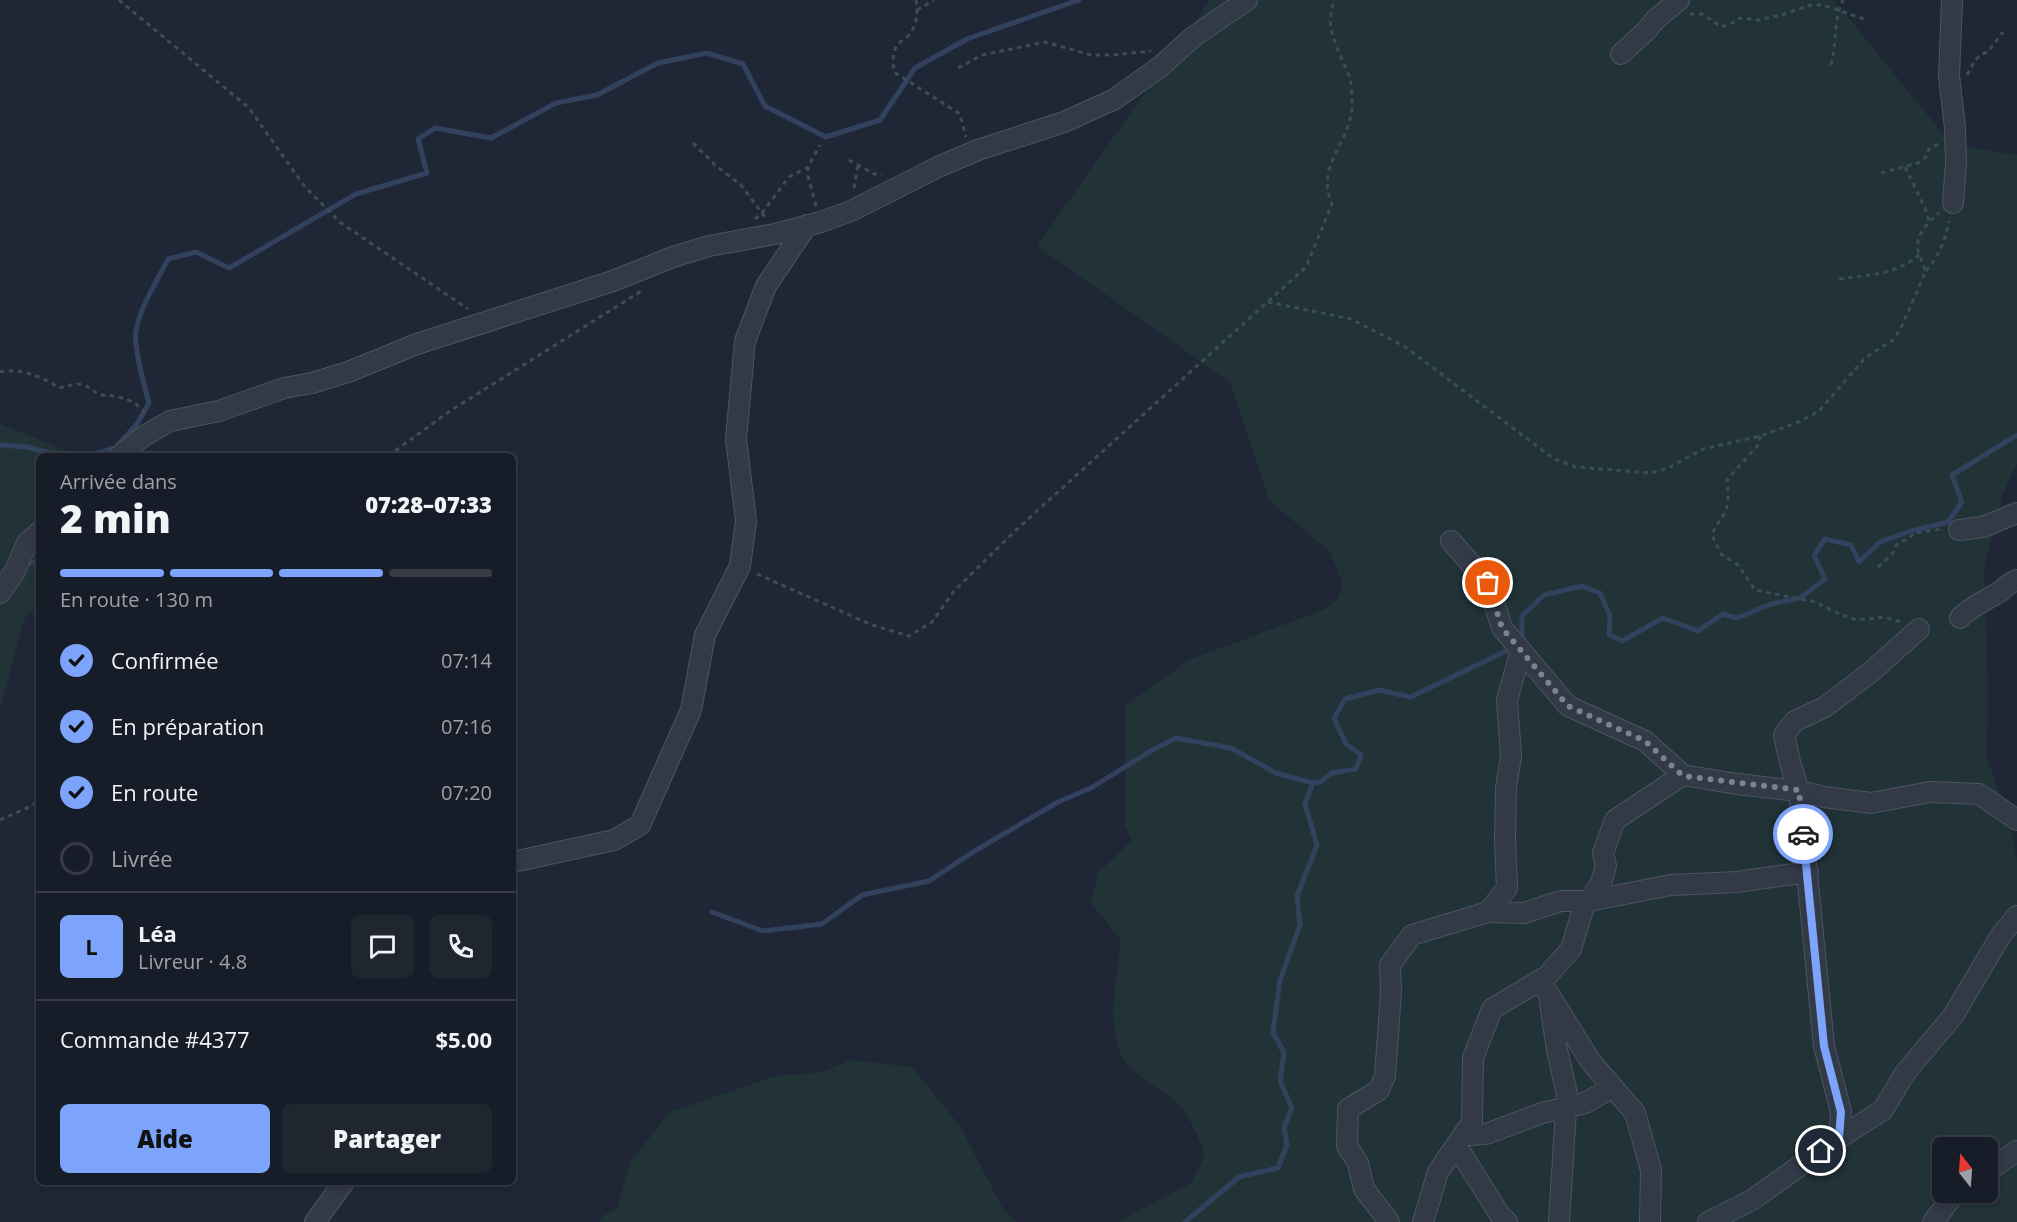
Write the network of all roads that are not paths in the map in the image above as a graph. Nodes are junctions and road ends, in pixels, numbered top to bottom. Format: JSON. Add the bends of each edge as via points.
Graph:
{"nodes":[{"id":1,"x":1247,"y":0,"type":"edge"},
{"id":2,"x":1952,"y":0,"type":"edge"},
{"id":3,"x":1677,"y":2,"type":"edge"},
{"id":4,"x":1621,"y":54,"type":"dead end"},
{"id":5,"x":1953,"y":203,"type":"road end"},
{"id":6,"x":814,"y":223,"type":"junction"},
{"id":7,"x":123,"y":453,"type":"edge"},
{"id":8,"x":2017,"y":513,"type":"edge"},
{"id":9,"x":1959,"y":530,"type":"road end"},
{"id":10,"x":36,"y":535,"type":"edge"},
{"id":11,"x":1450,"y":541,"type":"dead end"},
{"id":12,"x":2017,"y":580,"type":"edge"},
{"id":13,"x":0,"y":593,"type":"edge"},
{"id":14,"x":1960,"y":618,"type":"dead end"},
{"id":15,"x":1919,"y":629,"type":"road end"},
{"id":16,"x":1521,"y":650,"type":"junction"},
{"id":17,"x":1683,"y":776,"type":"junction"},
{"id":18,"x":1799,"y":790,"type":"junction"},
{"id":19,"x":2017,"y":820,"type":"edge"},
{"id":20,"x":516,"y":861,"type":"edge"},
{"id":21,"x":1808,"y":872,"type":"junction"},
{"id":22,"x":1589,"y":901,"type":"junction"},
{"id":23,"x":1488,"y":912,"type":"junction"},
{"id":24,"x":2017,"y":916,"type":"edge"},
{"id":25,"x":1544,"y":988,"type":"junction"},
{"id":26,"x":1613,"y":1088,"type":"junction"},
{"id":27,"x":1567,"y":1106,"type":"junction"},
{"id":28,"x":1839,"y":1138,"type":"junction"},
{"id":29,"x":1461,"y":1139,"type":"junction"},
{"id":30,"x":2017,"y":1151,"type":"edge"},
{"id":31,"x":1998,"y":1164,"type":"edge"},
{"id":32,"x":342,"y":1185,"type":"edge"},
{"id":33,"x":1948,"y":1203,"type":"edge"},
{"id":34,"x":315,"y":1222,"type":"edge"},
{"id":35,"x":1389,"y":1222,"type":"edge"},
{"id":36,"x":1423,"y":1222,"type":"edge"},
{"id":37,"x":1507,"y":1222,"type":"edge"},
{"id":38,"x":1559,"y":1222,"type":"edge"},
{"id":39,"x":1650,"y":1222,"type":"edge"},
{"id":40,"x":1708,"y":1222,"type":"edge"},
{"id":41,"x":1933,"y":1222,"type":"edge"}],
"edges":[{"from":1,"to":6,"type":"street","via":[[1115,99],[1064,122],[978,150],[858,207]]},
{"from":2,"to":5,"type":"street","via":[[1949,76],[1955,128]]},
{"from":3,"to":4,"type":"street"},
{"from":6,"to":7,"type":"street","via":[[673,257],[613,281],[417,344],[348,372],[176,420],[144,436]]},
{"from":6,"to":20,"type":"street","via":[[766,286],[745,341],[736,439],[747,521],[740,566],[705,635],[691,710],[640,825],[614,840]]},
{"from":8,"to":9,"type":"street","via":[[1983,527]]},
{"from":10,"to":13,"type":"street","via":[[27,543]]},
{"from":11,"to":16,"type":"street","via":[[1488,583],[1502,628]]},
{"from":12,"to":14,"type":"street"},
{"from":15,"to":18,"type":"street","via":[[1825,707],[1795,721],[1784,735]]},
{"from":16,"to":17,"type":"street","via":[[1568,706],[1645,741]]},
{"from":16,"to":23,"type":"street","via":[[1507,700],[1512,756],[1506,788],[1507,888]]},
{"from":17,"to":18,"type":"street"},
{"from":17,"to":22,"type":"street","via":[[1615,820],[1604,853],[1606,866],[1601,883]]},
{"from":18,"to":19,"type":"street","via":[[1872,803],[1930,792],[1979,794]]},
{"from":18,"to":21,"type":"street"},
{"from":21,"to":22,"type":"street","via":[[1737,882],[1671,885]]},
{"from":21,"to":28,"type":"street","via":[[1824,1046],[1841,1112]]},
{"from":22,"to":23,"type":"street","via":[[1561,901],[1524,913]]},
{"from":22,"to":25,"type":"street","via":[[1571,949],[1547,976]]},
{"from":23,"to":35,"type":"street","via":[[1412,935],[1390,965],[1385,1076],[1379,1090],[1347,1109],[1347,1146],[1358,1163],[1364,1189]]},
{"from":24,"to":28,"type":"street","via":[[1953,1016],[1905,1073],[1883,1110]]},
{"from":25,"to":26,"type":"street","via":[[1591,1062]]},
{"from":25,"to":27,"type":"street","via":[[1568,1094]]},
{"from":25,"to":29,"type":"street","via":[[1492,1009],[1473,1058],[1472,1122]]},
{"from":26,"to":27,"type":"street","via":[[1585,1103]]},
{"from":26,"to":39,"type":"street","via":[[1635,1113],[1651,1170]]},
{"from":27,"to":29,"type":"street"},
{"from":27,"to":38,"type":"street"},
{"from":28,"to":40,"type":"street","via":[[1752,1200]]},
{"from":29,"to":36,"type":"street","via":[[1438,1172]]},
{"from":29,"to":37,"type":"street","via":[[1490,1199]]},
{"from":30,"to":31,"type":"street"},
{"from":32,"to":34,"type":"street"},
{"from":33,"to":41,"type":"street"}]}
